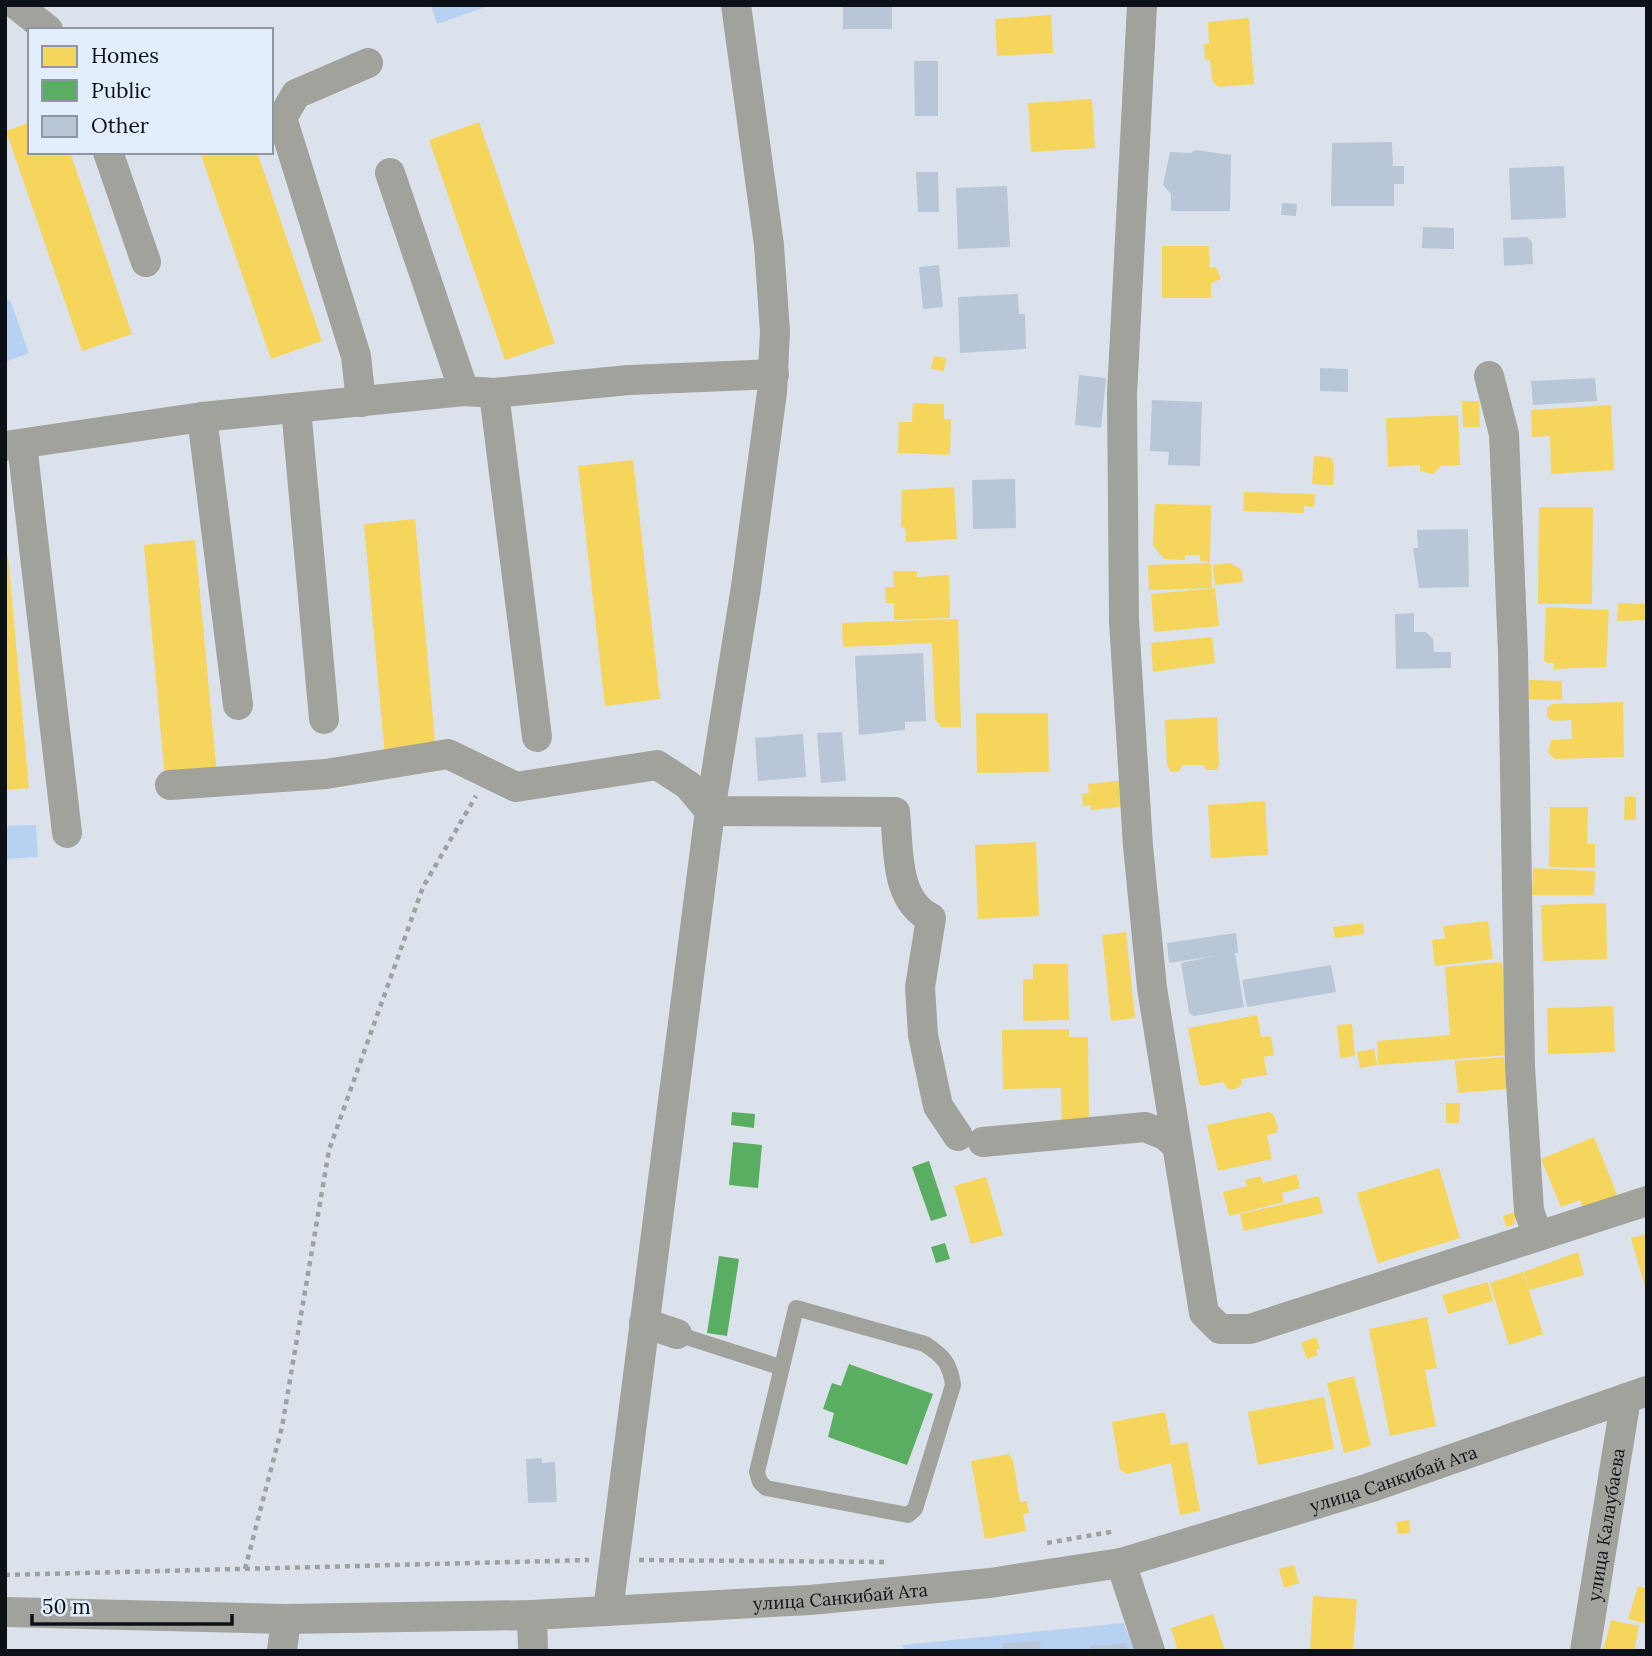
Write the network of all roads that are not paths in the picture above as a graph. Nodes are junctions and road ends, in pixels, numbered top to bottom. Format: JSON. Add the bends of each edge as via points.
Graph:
{"nodes":[{"id":1,"x":17,"y":5,"type":"edge"},
{"id":2,"x":736,"y":5,"type":"edge"},
{"id":3,"x":1142,"y":5,"type":"edge"},
{"id":4,"x":46,"y":28,"type":"edge"},
{"id":5,"x":368,"y":63,"type":"dead end"},
{"id":6,"x":109,"y":154,"type":"edge"},
{"id":7,"x":390,"y":173,"type":"dead end"},
{"id":8,"x":146,"y":262,"type":"dead end"},
{"id":9,"x":774,"y":374,"type":"junction"},
{"id":10,"x":1489,"y":376,"type":"dead end"},
{"id":11,"x":464,"y":391,"type":"junction"},
{"id":12,"x":494,"y":393,"type":"junction"},
{"id":13,"x":361,"y":402,"type":"junction"},
{"id":14,"x":296,"y":408,"type":"junction"},
{"id":15,"x":202,"y":417,"type":"junction"},
{"id":16,"x":14,"y":445,"type":"edge"},
{"id":17,"x":238,"y":705,"type":"dead end"},
{"id":18,"x":324,"y":719,"type":"dead end"},
{"id":19,"x":537,"y":737,"type":"dead end"},
{"id":20,"x":170,"y":785,"type":"dead end"},
{"id":21,"x":709,"y":811,"type":"junction"},
{"id":22,"x":67,"y":833,"type":"dead end"},
{"id":23,"x":1177,"y":1146,"type":"junction"},
{"id":24,"x":1647,"y":1201,"type":"edge"},
{"id":25,"x":1537,"y":1234,"type":"junction"},
{"id":26,"x":644,"y":1323,"type":"junction"},
{"id":27,"x":677,"y":1334,"type":"joint"},
{"id":28,"x":780,"y":1367,"type":"junction"},
{"id":29,"x":1636,"y":1394,"type":"edge"},
{"id":30,"x":1121,"y":1563,"type":"junction"},
{"id":31,"x":608,"y":1611,"type":"junction"},
{"id":32,"x":5,"y":1612,"type":"edge"},
{"id":33,"x":533,"y":1615,"type":"junction"},
{"id":34,"x":286,"y":1619,"type":"junction"},
{"id":35,"x":282,"y":1651,"type":"edge"},
{"id":36,"x":533,"y":1651,"type":"edge"},
{"id":37,"x":1150,"y":1651,"type":"edge"},
{"id":38,"x":1585,"y":1651,"type":"edge"}],
"edges":[{"from":1,"to":4,"type":"street"},
{"from":2,"to":9,"type":"street","via":[[769,245]]},
{"from":3,"to":23,"type":"street","via":[[1122,395],[1124,621],[1143,904]]},
{"from":5,"to":13,"type":"street","via":[[296,94],[282,118],[356,356]]},
{"from":6,"to":8,"type":"street"},
{"from":7,"to":11,"type":"street"},
{"from":9,"to":12,"type":"street","via":[[629,380]]},
{"from":9,"to":21,"type":"street","via":[[746,587]]},
{"from":10,"to":25,"type":"street","via":[[1504,434],[1520,1067],[1529,1211]]},
{"from":11,"to":12,"type":"street"},
{"from":11,"to":13,"type":"street"},
{"from":12,"to":19,"type":"street"},
{"from":13,"to":14,"type":"street"},
{"from":14,"to":15,"type":"street"},
{"from":14,"to":18,"type":"street"},
{"from":15,"to":16,"type":"street"},
{"from":15,"to":17,"type":"street"},
{"from":16,"to":22,"type":"street"},
{"from":20,"to":21,"type":"street","via":[[326,774],[448,754],[516,787],[657,765],[688,785]]},
{"from":21,"to":23,"type":"street","via":[[895,812],[906,897],[916,911],[931,918],[920,987],[930,1080],[938,1107],[970,1139],[1145,1127]]},
{"from":21,"to":26,"type":"street"},
{"from":23,"to":25,"type":"street","via":[[1201,1304],[1220,1329],[1250,1329]]},
{"from":24,"to":25,"type":"street"},
{"from":26,"to":27,"type":"street"},
{"from":26,"to":31,"type":"street"},
{"from":27,"to":28,"type":"lane"},
{"from":28,"to":28,"type":"lane","via":[[757,1472],[760,1482],[766,1488],[904,1516],[915,1509],[953,1385],[951,1367],[943,1356],[925,1344],[796,1308]]},
{"from":29,"to":30,"type":"street","name":"улица Санкибай Ата","via":[[1368,1488]]},
{"from":29,"to":38,"type":"street","name":"улица Калаубаева"},
{"from":30,"to":31,"type":"street","name":"улица Санкибай Ата","via":[[989,1583],[810,1600]]},
{"from":30,"to":37,"type":"street"},
{"from":31,"to":33,"type":"street","name":"улица Санкибай Ата"},
{"from":32,"to":34,"type":"street","name":"улица Санкибай Ата"},
{"from":33,"to":34,"type":"street","name":"улица Санкибай Ата"},
{"from":33,"to":36,"type":"street"},
{"from":34,"to":35,"type":"street"}]}
